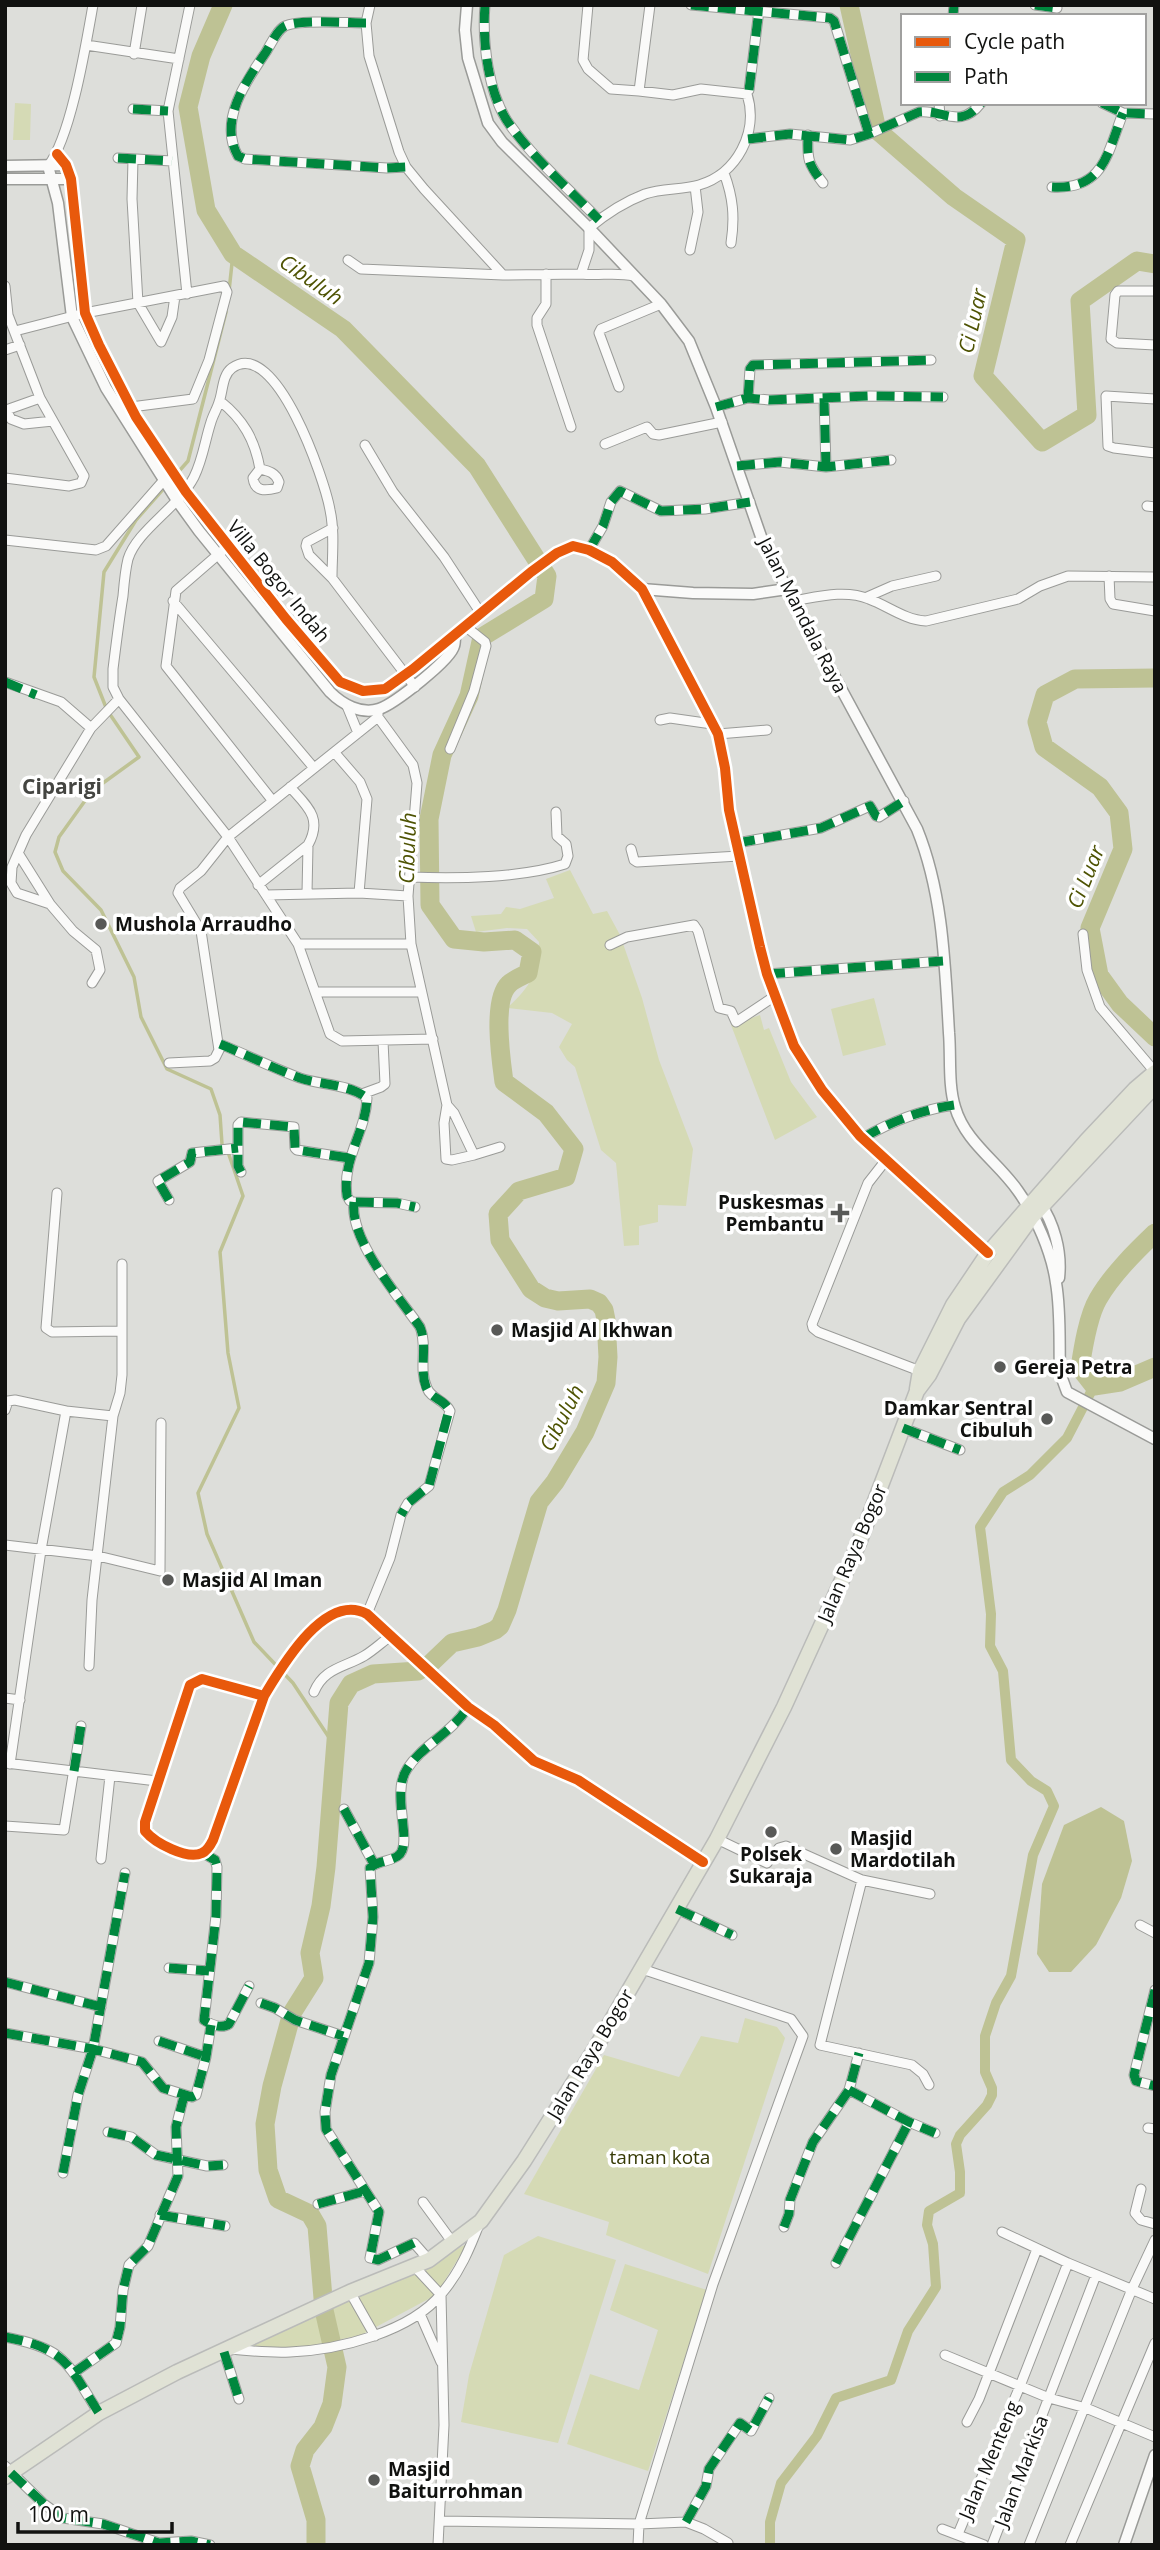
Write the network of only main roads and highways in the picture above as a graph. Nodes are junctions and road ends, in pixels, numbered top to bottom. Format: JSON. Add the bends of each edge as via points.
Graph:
{"nodes":[{"id":1,"x":1155,"y":1072,"type":"edge"},
{"id":2,"x":1155,"y":1086,"type":"edge"},
{"id":3,"x":1035,"y":1207,"type":"junction"},
{"id":4,"x":917,"y":1391,"type":"junction"},
{"id":5,"x":7,"y":2472,"type":"edge"}],
"edges":[{"from":1,"to":3,"type":"highway","name":"Jalan Raya Bogor","via":[[1103,1123]]},
{"from":2,"to":3,"type":"highway","name":"Jalan Raya Bogor"},
{"from":3,"to":4,"type":"highway","name":"Jalan Raya Bogor","via":[[958,1319]]},
{"from":3,"to":4,"type":"highway","name":"Jalan Raya Bogor","via":[[988,1253],[953,1305],[920,1371]]},
{"from":4,"to":5,"type":"highway","name":"Jalan Raya Bogor","via":[[859,1543],[717,1839],[524,2161],[481,2221],[429,2259],[177,2372],[99,2413]]}]}
